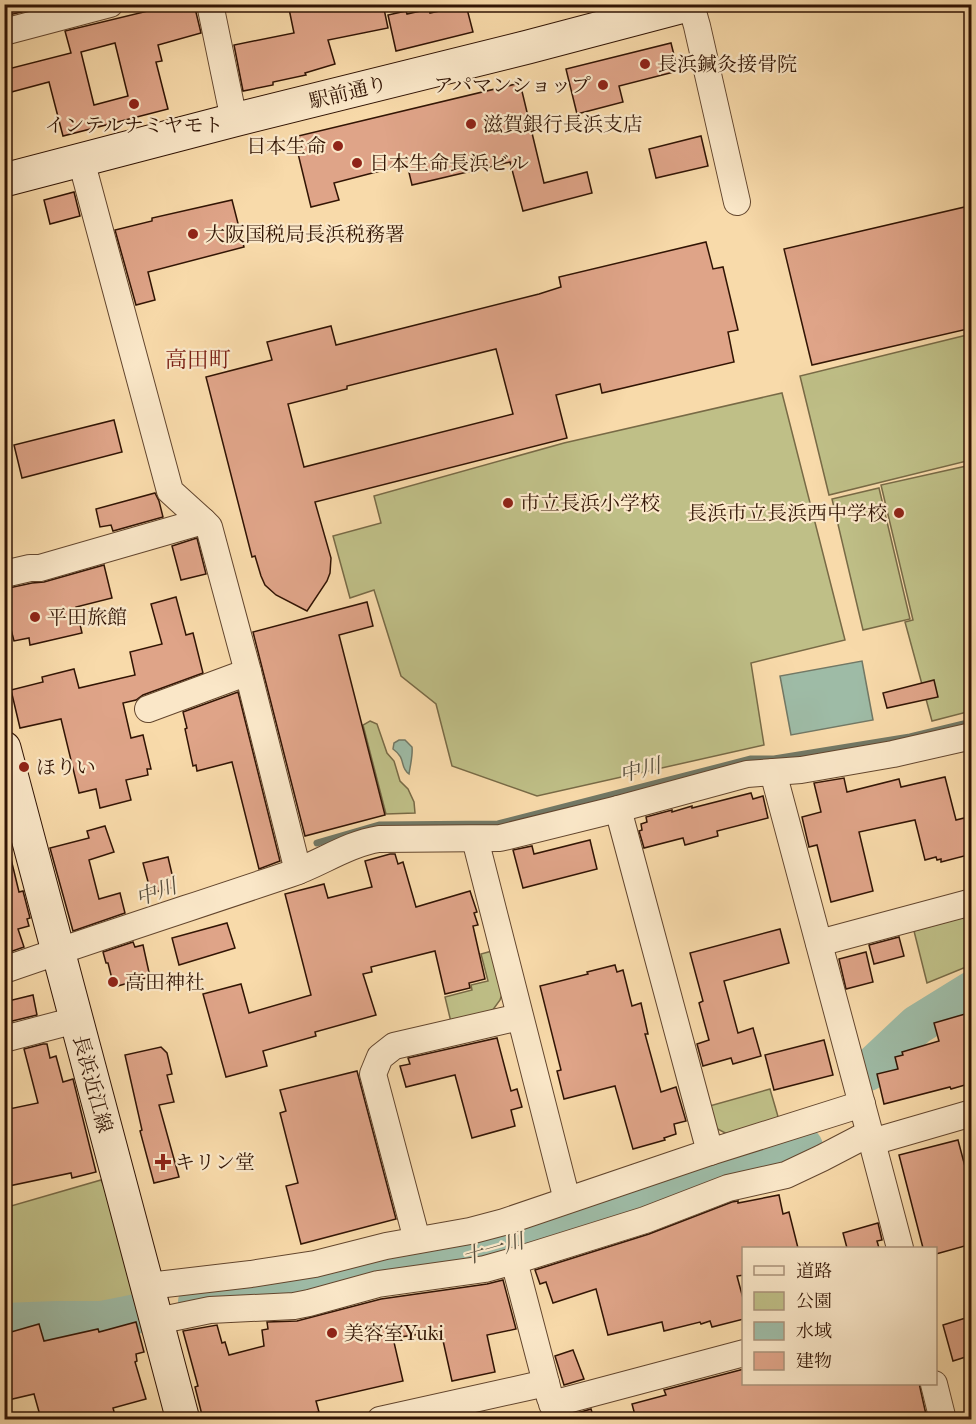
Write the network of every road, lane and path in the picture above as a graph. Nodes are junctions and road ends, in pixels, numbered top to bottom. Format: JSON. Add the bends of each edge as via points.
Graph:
{"nodes":[{"id":1,"x":110,"y":4,"type":"edge"},
{"id":2,"x":210,"y":4,"type":"edge"},
{"id":3,"x":691,"y":4,"type":"edge"},
{"id":4,"x":613,"y":14,"type":"edge"},
{"id":5,"x":4,"y":32,"type":"edge"},
{"id":6,"x":234,"y":120,"type":"junction"},
{"id":7,"x":81,"y":160,"type":"junction"},
{"id":8,"x":4,"y":180,"type":"edge"},
{"id":9,"x":737,"y":202,"type":"dead end"},
{"id":10,"x":203,"y":521,"type":"junction"},
{"id":11,"x":4,"y":574,"type":"edge"},
{"id":12,"x":248,"y":672,"type":"junction"},
{"id":13,"x":148,"y":709,"type":"dead end"},
{"id":14,"x":972,"y":736,"type":"edge"},
{"id":15,"x":4,"y":748,"type":"edge"},
{"id":16,"x":773,"y":772,"type":"junction"},
{"id":17,"x":618,"y":809,"type":"junction"},
{"id":18,"x":475,"y":838,"type":"junction"},
{"id":19,"x":298,"y":871,"type":"junction"},
{"id":20,"x":972,"y":902,"type":"edge"},
{"id":21,"x":819,"y":943,"type":"junction"},
{"id":22,"x":58,"y":951,"type":"junction"},
{"id":23,"x":4,"y":970,"type":"edge"},
{"id":24,"x":519,"y":1017,"type":"junction"},
{"id":25,"x":76,"y":1020,"type":"junction"},
{"id":26,"x":4,"y":1039,"type":"edge"},
{"id":27,"x":972,"y":1113,"type":"edge"},
{"id":28,"x":816,"y":1119,"type":"junction"},
{"id":29,"x":868,"y":1126,"type":"junction"},
{"id":30,"x":710,"y":1152,"type":"junction"},
{"id":31,"x":822,"y":1154,"type":"junction"},
{"id":32,"x":567,"y":1200,"type":"junction"},
{"id":33,"x":417,"y":1240,"type":"junction"},
{"id":34,"x":900,"y":1247,"type":"edge"},
{"id":35,"x":514,"y":1262,"type":"junction"},
{"id":36,"x":148,"y":1286,"type":"junction"},
{"id":37,"x":157,"y":1321,"type":"junction"},
{"id":38,"x":742,"y":1354,"type":"edge"},
{"id":39,"x":934,"y":1385,"type":"edge"},
{"id":40,"x":550,"y":1402,"type":"edge"},
{"id":41,"x":183,"y":1419,"type":"edge"},
{"id":42,"x":380,"y":1419,"type":"edge"},
{"id":43,"x":943,"y":1419,"type":"edge"}],
"edges":[{"from":1,"to":5,"type":"street"},
{"from":2,"to":6,"type":"street"},
{"from":3,"to":4,"type":"main road","name":"駅前通り"},
{"from":3,"to":9,"type":"street"},
{"from":4,"to":6,"type":"main road","name":"駅前通り"},
{"from":6,"to":7,"type":"main road","name":"駅前通り"},
{"from":7,"to":8,"type":"main road","name":"駅前通り"},
{"from":7,"to":10,"type":"street","via":[[170,491]]},
{"from":10,"to":11,"type":"street","via":[[40,568]]},
{"from":10,"to":12,"type":"street","via":[[209,526]]},
{"from":12,"to":13,"type":"street"},
{"from":12,"to":19,"type":"street"},
{"from":14,"to":16,"type":"street","via":[[893,754]]},
{"from":15,"to":22,"type":"main road","name":"長浜近江線"},
{"from":16,"to":17,"type":"street","via":[[747,774]]},
{"from":16,"to":21,"type":"street"},
{"from":17,"to":18,"type":"street","via":[[500,838]]},
{"from":17,"to":30,"type":"street"},
{"from":18,"to":19,"type":"street","via":[[369,840]]},
{"from":18,"to":24,"type":"street"},
{"from":19,"to":22,"type":"street"},
{"from":20,"to":21,"type":"street"},
{"from":21,"to":29,"type":"street"},
{"from":22,"to":23,"type":"street"},
{"from":22,"to":25,"type":"main road","name":"長浜近江線"},
{"from":24,"to":32,"type":"street"},
{"from":24,"to":33,"type":"street","via":[[394,1046],[380,1057],[373,1074]]},
{"from":25,"to":26,"type":"street"},
{"from":25,"to":36,"type":"main road","name":"長浜近江線"},
{"from":27,"to":29,"type":"street"},
{"from":28,"to":29,"type":"street"},
{"from":28,"to":30,"type":"street"},
{"from":28,"to":31,"type":"street"},
{"from":29,"to":31,"type":"street"},
{"from":29,"to":34,"type":"street"},
{"from":30,"to":32,"type":"street"},
{"from":31,"to":35,"type":"street","via":[[786,1175],[728,1188],[645,1220]]},
{"from":32,"to":33,"type":"street","via":[[493,1225]]},
{"from":33,"to":36,"type":"street","via":[[315,1264]]},
{"from":35,"to":37,"type":"street","via":[[378,1284],[301,1305],[210,1310]]},
{"from":35,"to":40,"type":"street"},
{"from":36,"to":37,"type":"main road","name":"長浜近江線"},
{"from":37,"to":41,"type":"main road","name":"長浜近江線"},
{"from":38,"to":40,"type":"street"},
{"from":39,"to":43,"type":"street"},
{"from":40,"to":42,"type":"street"}]}
